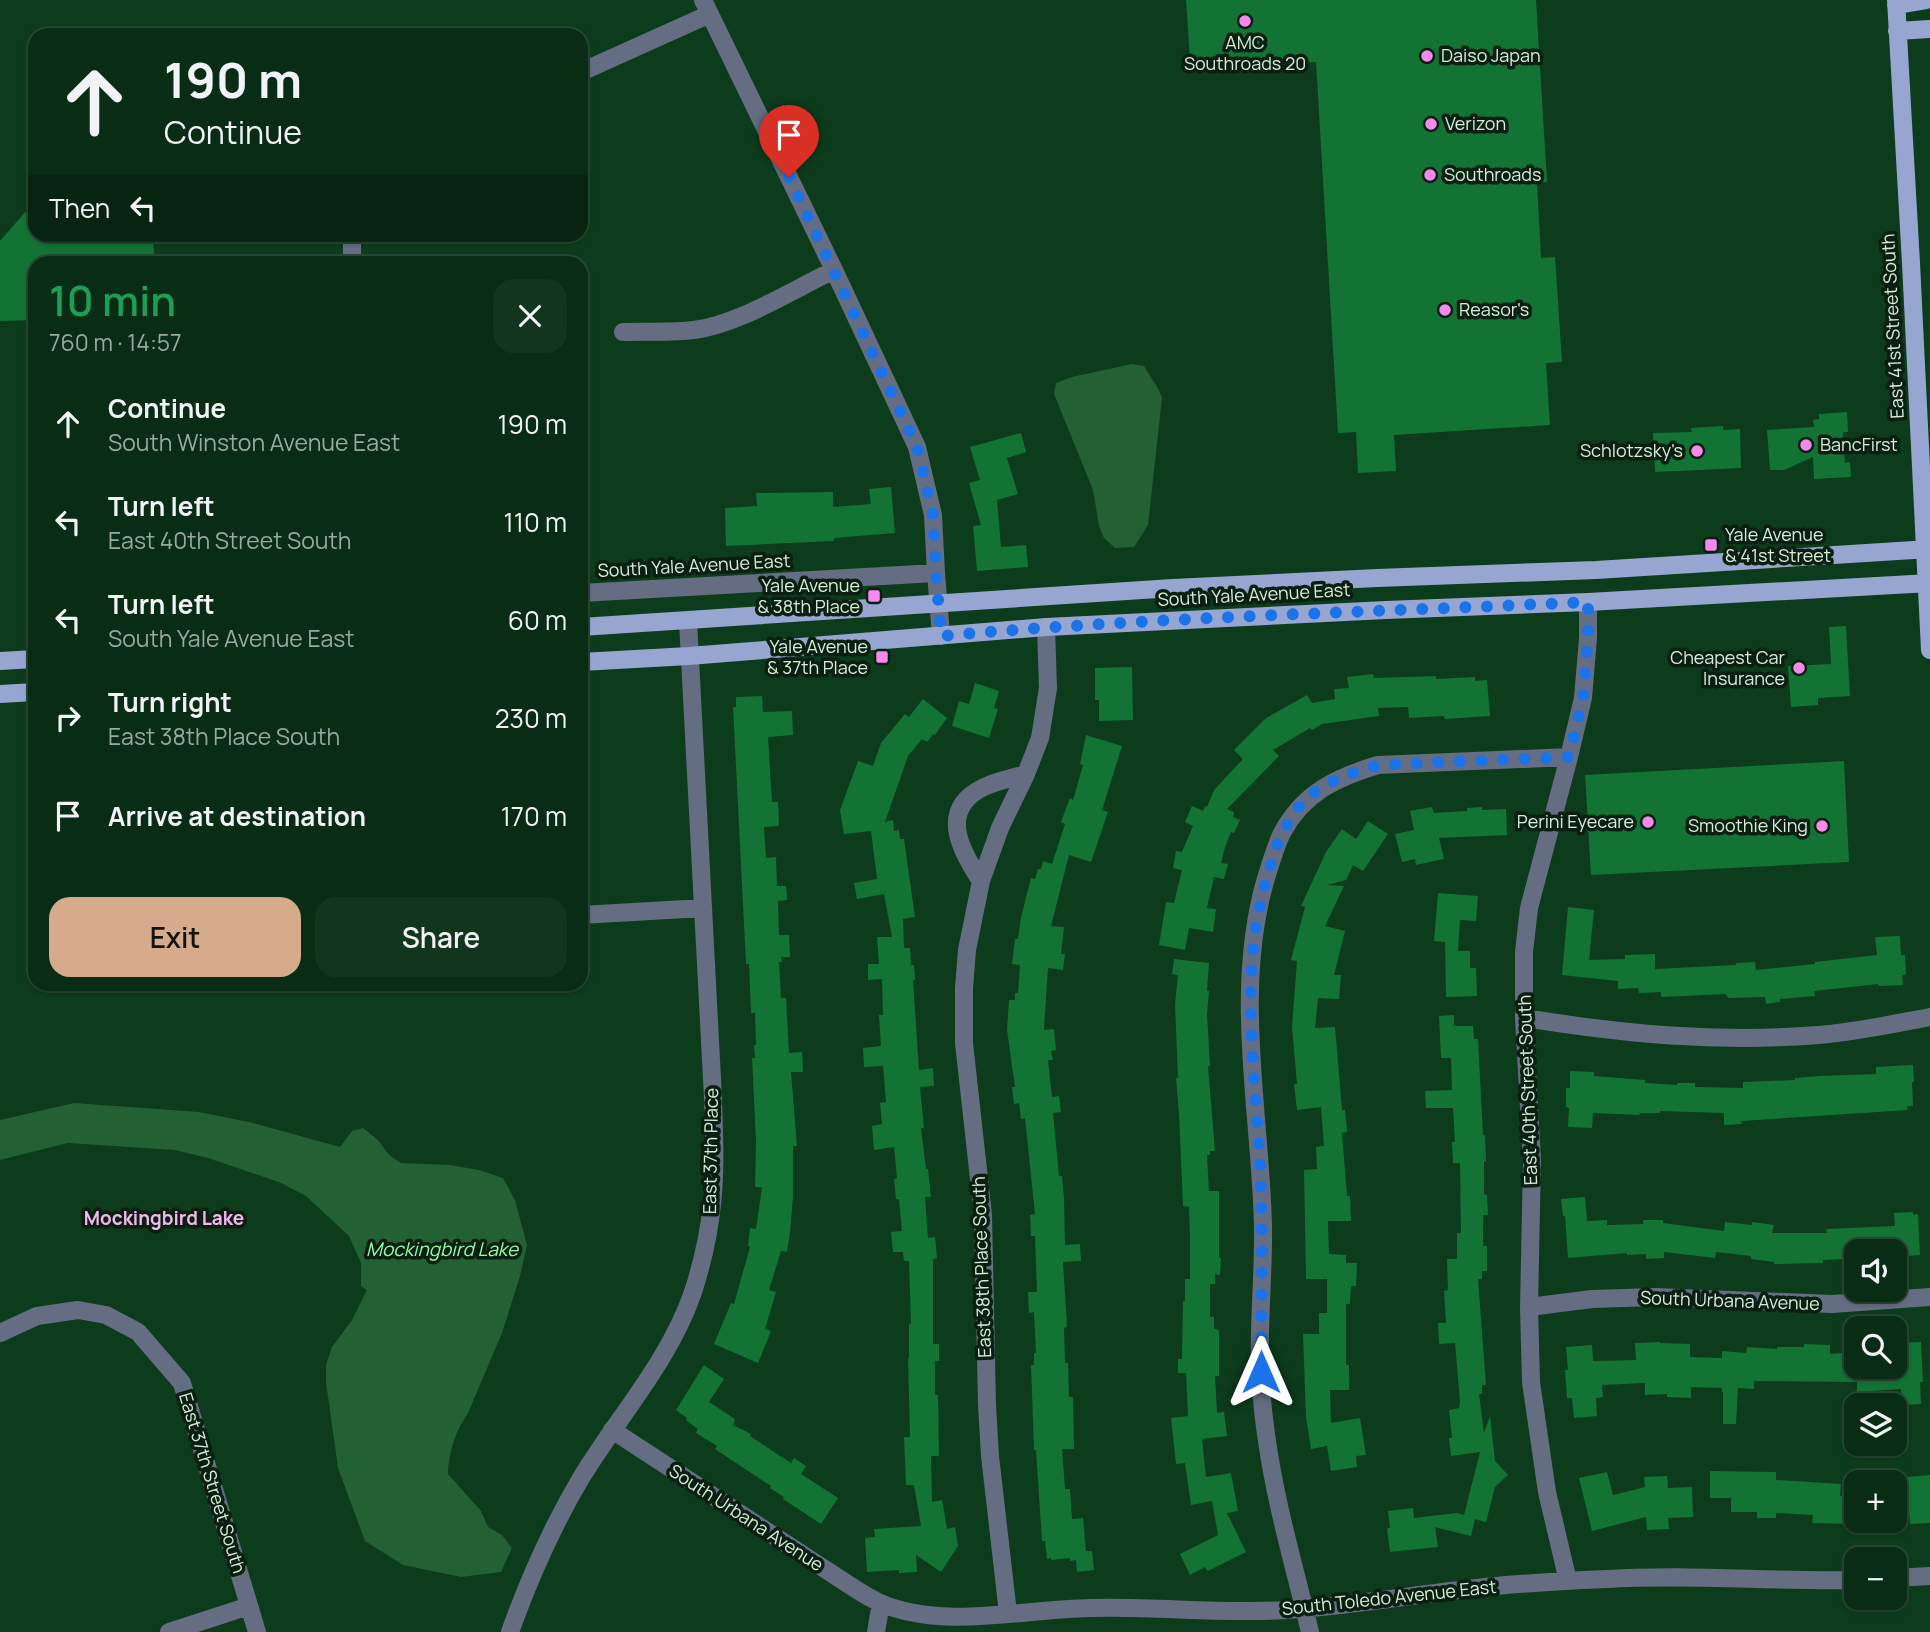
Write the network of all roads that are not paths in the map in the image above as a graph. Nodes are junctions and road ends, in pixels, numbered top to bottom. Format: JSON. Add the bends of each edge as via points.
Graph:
{"nodes":[{"id":1,"x":1927,"y":0,"type":"edge"},
{"id":2,"x":1896,"y":2,"type":"edge"},
{"id":3,"x":706,"y":7,"type":"edge"},
{"id":4,"x":1930,"y":29,"type":"edge"},
{"id":5,"x":1897,"y":31,"type":"junction"},
{"id":6,"x":588,"y":68,"type":"edge"},
{"id":7,"x":834,"y":270,"type":"junction"},
{"id":8,"x":622,"y":332,"type":"dead end"},
{"id":9,"x":1927,"y":549,"type":"edge"},
{"id":10,"x":936,"y":573,"type":"junction"},
{"id":11,"x":1928,"y":583,"type":"edge"},
{"id":12,"x":588,"y":593,"type":"edge"},
{"id":13,"x":1588,"y":602,"type":"junction"},
{"id":14,"x":938,"y":603,"type":"junction"},
{"id":15,"x":688,"y":621,"type":"junction"},
{"id":16,"x":588,"y":627,"type":"edge"},
{"id":17,"x":1046,"y":627,"type":"junction"},
{"id":18,"x":941,"y":636,"type":"junction"},
{"id":19,"x":1930,"y":650,"type":"edge"},
{"id":20,"x":689,"y":656,"type":"junction"},
{"id":21,"x":28,"y":659,"type":"edge"},
{"id":22,"x":0,"y":661,"type":"edge"},
{"id":23,"x":588,"y":662,"type":"edge"},
{"id":24,"x":28,"y":692,"type":"edge"},
{"id":25,"x":0,"y":694,"type":"edge"},
{"id":26,"x":1569,"y":757,"type":"junction"},
{"id":27,"x":1026,"y":774,"type":"junction"},
{"id":28,"x":981,"y":881,"type":"junction"},
{"id":29,"x":703,"y":908,"type":"junction"},
{"id":30,"x":588,"y":915,"type":"edge"},
{"id":31,"x":1930,"y":1017,"type":"edge"},
{"id":32,"x":1524,"y":1018,"type":"junction"},
{"id":33,"x":1930,"y":1297,"type":"edge"},
{"id":34,"x":1529,"y":1307,"type":"junction"},
{"id":35,"x":0,"y":1334,"type":"edge"},
{"id":36,"x":612,"y":1430,"type":"junction"},
{"id":37,"x":1930,"y":1576,"type":"edge"},
{"id":38,"x":1907,"y":1577,"type":"edge"},
{"id":39,"x":1844,"y":1580,"type":"edge"},
{"id":40,"x":1567,"y":1581,"type":"junction"},
{"id":41,"x":881,"y":1603,"type":"junction"},
{"id":42,"x":249,"y":1606,"type":"junction"},
{"id":43,"x":1305,"y":1609,"type":"junction"},
{"id":44,"x":1008,"y":1613,"type":"junction"},
{"id":45,"x":169,"y":1632,"type":"edge"},
{"id":46,"x":257,"y":1632,"type":"edge"},
{"id":47,"x":510,"y":1632,"type":"edge"},
{"id":48,"x":876,"y":1632,"type":"edge"},
{"id":49,"x":1310,"y":1632,"type":"edge"}],
"edges":[{"from":1,"to":2,"type":"main road"},
{"from":1,"to":4,"type":"main road"},
{"from":2,"to":5,"type":"main road","name":"East 41st Street South"},
{"from":3,"to":6,"type":"street"},
{"from":3,"to":7,"type":"street"},
{"from":4,"to":5,"type":"main road"},
{"from":5,"to":9,"type":"main road","name":"East 41st Street South"},
{"from":7,"to":8,"type":"street","via":[[718,324],[694,330]]},
{"from":7,"to":10,"type":"street","via":[[917,447],[933,515]]},
{"from":9,"to":11,"type":"main road","name":"East 41st Street South"},
{"from":9,"to":14,"type":"main road","name":"South Yale Avenue East"},
{"from":10,"to":12,"type":"street","name":"South Yale Avenue East"},
{"from":10,"to":14,"type":"street"},
{"from":11,"to":13,"type":"main road","name":"South Yale Avenue East"},
{"from":11,"to":19,"type":"main road","name":"East 41st Street South"},
{"from":13,"to":17,"type":"main road","name":"South Yale Avenue East"},
{"from":13,"to":26,"type":"street","name":"East 40th Street South","via":[[1583,698]]},
{"from":14,"to":15,"type":"main road","name":"South Yale Avenue East"},
{"from":14,"to":18,"type":"street"},
{"from":15,"to":16,"type":"main road","name":"South Yale Avenue East"},
{"from":15,"to":20,"type":"street","name":"East 37th Place"},
{"from":17,"to":18,"type":"main road","name":"South Yale Avenue East"},
{"from":17,"to":27,"type":"street","name":"East 38th Place South","via":[[1045,713]]},
{"from":18,"to":20,"type":"main road","name":"South Yale Avenue East"},
{"from":20,"to":23,"type":"main road","name":"South Yale Avenue East"},
{"from":20,"to":29,"type":"street","name":"East 37th Place"},
{"from":21,"to":22,"type":"main road"},
{"from":24,"to":25,"type":"main road"},
{"from":26,"to":32,"type":"street","name":"East 40th Street South","via":[[1530,908],[1524,952]]},
{"from":26,"to":43,"type":"street","via":[[1378,765],[1349,774],[1307,799],[1282,832],[1273,856],[1254,936],[1250,981],[1263,1226],[1261,1397]]},
{"from":27,"to":28,"type":"street","name":"East 38th Place South"},
{"from":27,"to":28,"type":"street","via":[[984,787],[960,806],[958,839]]},
{"from":28,"to":44,"type":"street","name":"East 38th Place South","via":[[967,950],[964,1043],[983,1215],[990,1456]]},
{"from":29,"to":30,"type":"street"},
{"from":29,"to":36,"type":"street","name":"East 37th Place","via":[[714,1159],[705,1250],[674,1332]]},
{"from":31,"to":32,"type":"street","via":[[1822,1035],[1746,1039],[1670,1037]]},
{"from":32,"to":34,"type":"street","name":"East 40th Street South","via":[[1532,1160]]},
{"from":33,"to":34,"type":"street","name":"South Urbana Avenue","via":[[1832,1304],[1656,1297]]},
{"from":34,"to":40,"type":"street","name":"East 40th Street South","via":[[1531,1382],[1546,1492]]},
{"from":35,"to":42,"type":"street","name":"East 37th Street South","via":[[37,1315],[78,1310],[106,1315],[138,1332],[181,1383]]},
{"from":36,"to":41,"type":"street","name":"South Urbana Avenue"},
{"from":36,"to":47,"type":"street","name":"East 37th Place","via":[[550,1534]]},
{"from":37,"to":38,"type":"street"},
{"from":39,"to":40,"type":"street","name":"South Toledo Avenue East","via":[[1679,1576]]},
{"from":40,"to":43,"type":"street","name":"South Toledo Avenue East"},
{"from":41,"to":44,"type":"street","name":"South Toledo Avenue East","via":[[943,1616]]},
{"from":41,"to":48,"type":"street"},
{"from":42,"to":45,"type":"street"},
{"from":42,"to":46,"type":"street"},
{"from":43,"to":44,"type":"street","name":"South Toledo Avenue East","via":[[1119,1607]]},
{"from":43,"to":49,"type":"street"}]}
